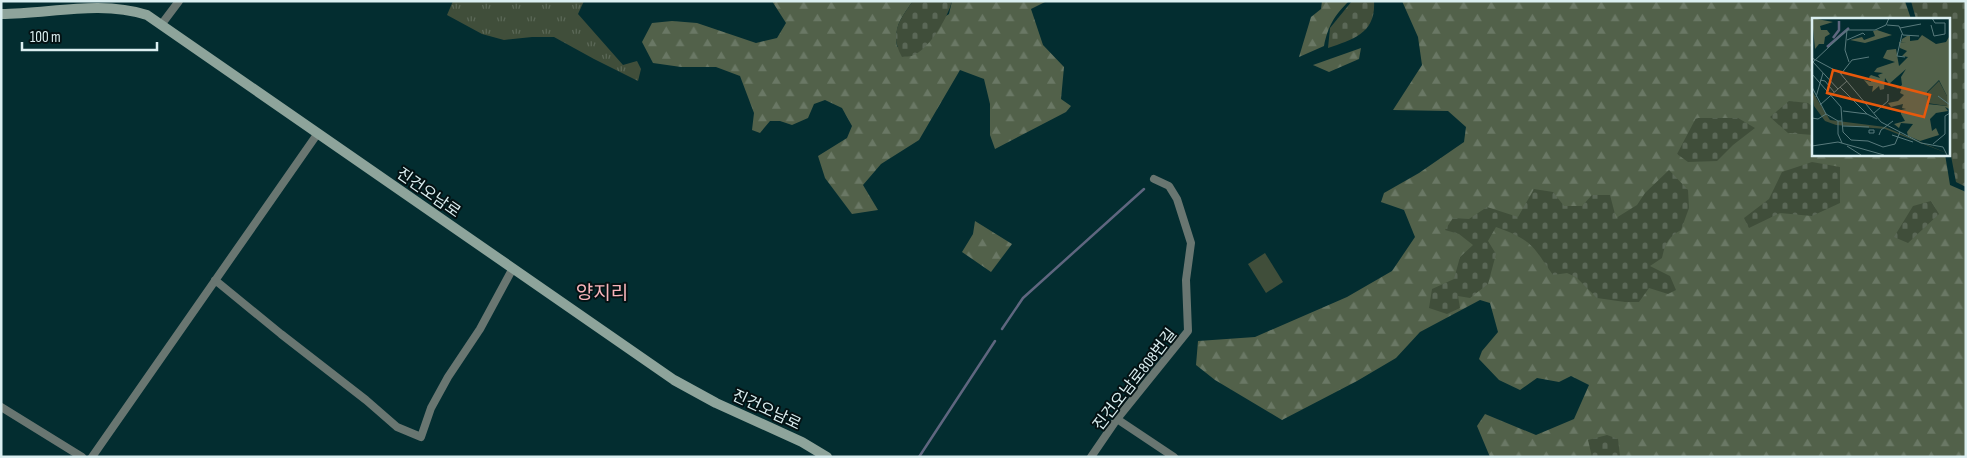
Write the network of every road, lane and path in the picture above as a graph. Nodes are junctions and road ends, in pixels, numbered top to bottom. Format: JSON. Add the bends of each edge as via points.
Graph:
{"nodes":[{"id":1,"x":179,"y":1,"type":"edge"},
{"id":2,"x":1,"y":14,"type":"edge"},
{"id":3,"x":161,"y":25,"type":"junction"},
{"id":4,"x":318,"y":133,"type":"junction"},
{"id":5,"x":1154,"y":179,"type":"dead end"},
{"id":6,"x":513,"y":268,"type":"junction"},
{"id":7,"x":215,"y":280,"type":"junction"},
{"id":8,"x":1,"y":407,"type":"edge"},
{"id":9,"x":1117,"y":419,"type":"junction"},
{"id":10,"x":82,"y":457,"type":"edge"},
{"id":11,"x":92,"y":457,"type":"edge"},
{"id":12,"x":827,"y":457,"type":"edge"},
{"id":13,"x":1091,"y":457,"type":"edge"},
{"id":14,"x":1174,"y":457,"type":"edge"}],
"edges":[{"from":1,"to":3,"type":"street"},
{"from":2,"to":3,"type":"main road","name":"진건오남로","via":[[118,8],[146,15]]},
{"from":3,"to":4,"type":"main road","name":"진건오남로"},
{"from":4,"to":6,"type":"main road","name":"진건오남로"},
{"from":4,"to":7,"type":"street"},
{"from":5,"to":9,"type":"street","name":"진건오남로808번길","via":[[1169,186],[1191,243],[1186,280],[1188,331]]},
{"from":6,"to":7,"type":"street","via":[[431,408],[421,437],[397,427]]},
{"from":6,"to":12,"type":"main road","name":"진건오남로","via":[[674,380]]},
{"from":7,"to":11,"type":"street"},
{"from":8,"to":10,"type":"street"},
{"from":9,"to":13,"type":"street","name":"진건오남로808번길"},
{"from":9,"to":14,"type":"street"}]}
